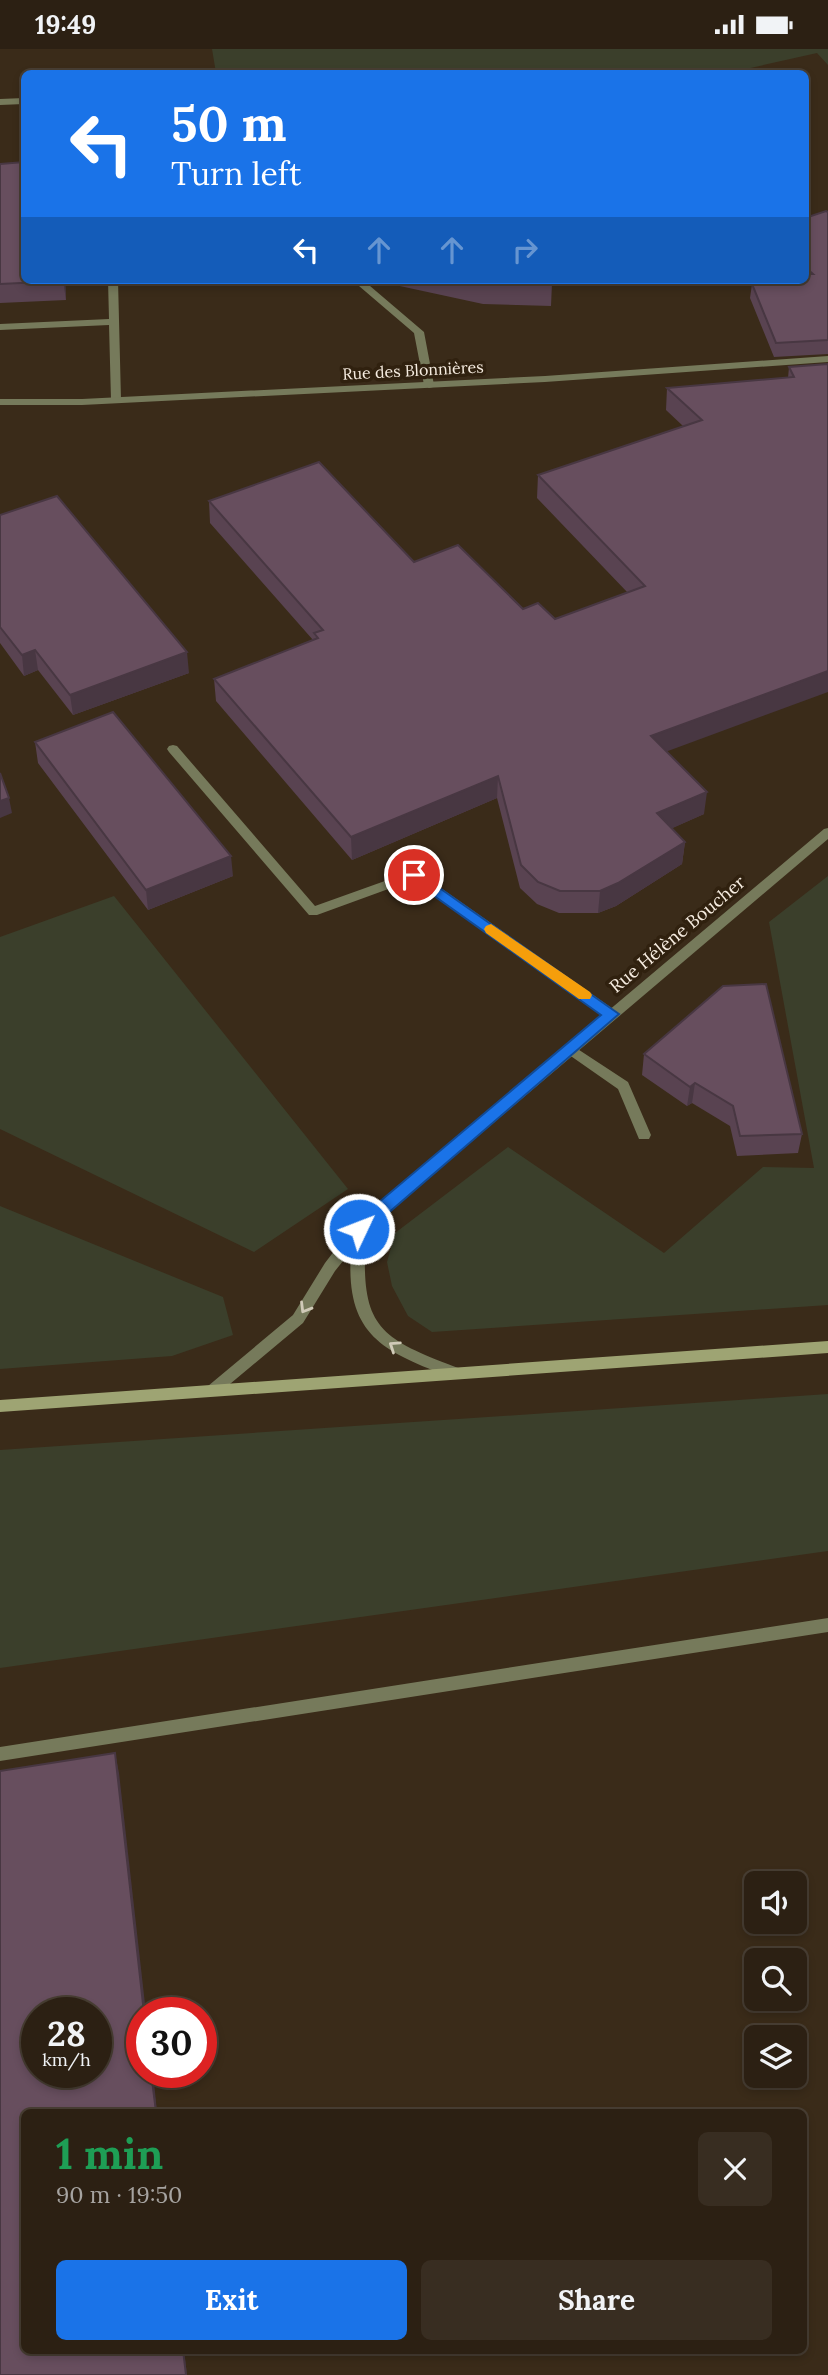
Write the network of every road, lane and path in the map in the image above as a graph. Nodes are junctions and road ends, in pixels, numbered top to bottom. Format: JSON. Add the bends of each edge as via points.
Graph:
{"nodes":[{"id":1,"x":21,"y":101,"type":"edge"},
{"id":2,"x":0,"y":102,"type":"edge"},
{"id":3,"x":113,"y":284,"type":"edge"},
{"id":4,"x":362,"y":284,"type":"edge"},
{"id":5,"x":114,"y":322,"type":"junction"},
{"id":6,"x":0,"y":327,"type":"edge"},
{"id":7,"x":828,"y":359,"type":"edge"},
{"id":8,"x":429,"y":385,"type":"junction"},
{"id":9,"x":116,"y":400,"type":"junction"},
{"id":10,"x":0,"y":402,"type":"edge"},
{"id":11,"x":173,"y":749,"type":"dead end"},
{"id":12,"x":828,"y":832,"type":"edge"},
{"id":13,"x":611,"y":1014,"type":"junction"},
{"id":14,"x":570,"y":1049,"type":"junction"},
{"id":15,"x":644,"y":1135,"type":"dead end"},
{"id":16,"x":359,"y":1229,"type":"junction"},
{"id":17,"x":828,"y":1347,"type":"edge"},
{"id":18,"x":456,"y":1373,"type":"junction"},
{"id":19,"x":213,"y":1390,"type":"junction"},
{"id":20,"x":0,"y":1406,"type":"edge"},
{"id":21,"x":828,"y":1625,"type":"edge"},
{"id":22,"x":0,"y":1754,"type":"edge"}],
"edges":[{"from":1,"to":2,"type":"street"},
{"from":3,"to":5,"type":"street"},
{"from":4,"to":8,"type":"street","via":[[419,332]]},
{"from":5,"to":6,"type":"street"},
{"from":5,"to":9,"type":"street"},
{"from":7,"to":8,"type":"street","name":"Rue des Blonnières"},
{"from":8,"to":9,"type":"street","name":"Rue des Blonnières"},
{"from":9,"to":10,"type":"street","name":"Rue des Blonnières"},
{"from":11,"to":13,"type":"street","via":[[313,912],[414,875]]},
{"from":12,"to":13,"type":"street","name":"Rue Hélène Boucher"},
{"from":13,"to":14,"type":"street","name":"Rue Hélène Boucher"},
{"from":14,"to":15,"type":"street","via":[[622,1086]]},
{"from":14,"to":16,"type":"street","name":"Rue Hélène Boucher"},
{"from":18,"to":16,"type":"street","one_way":true,"via":[[390,1346],[370,1324],[358,1298]]},
{"from":16,"to":19,"type":"street","name":"Rue Hélène Boucher","one_way":true,"via":[[298,1319]]},
{"from":17,"to":18,"type":"main road"},
{"from":18,"to":19,"type":"main road"},
{"from":19,"to":20,"type":"main road"},
{"from":21,"to":22,"type":"street"}]}
